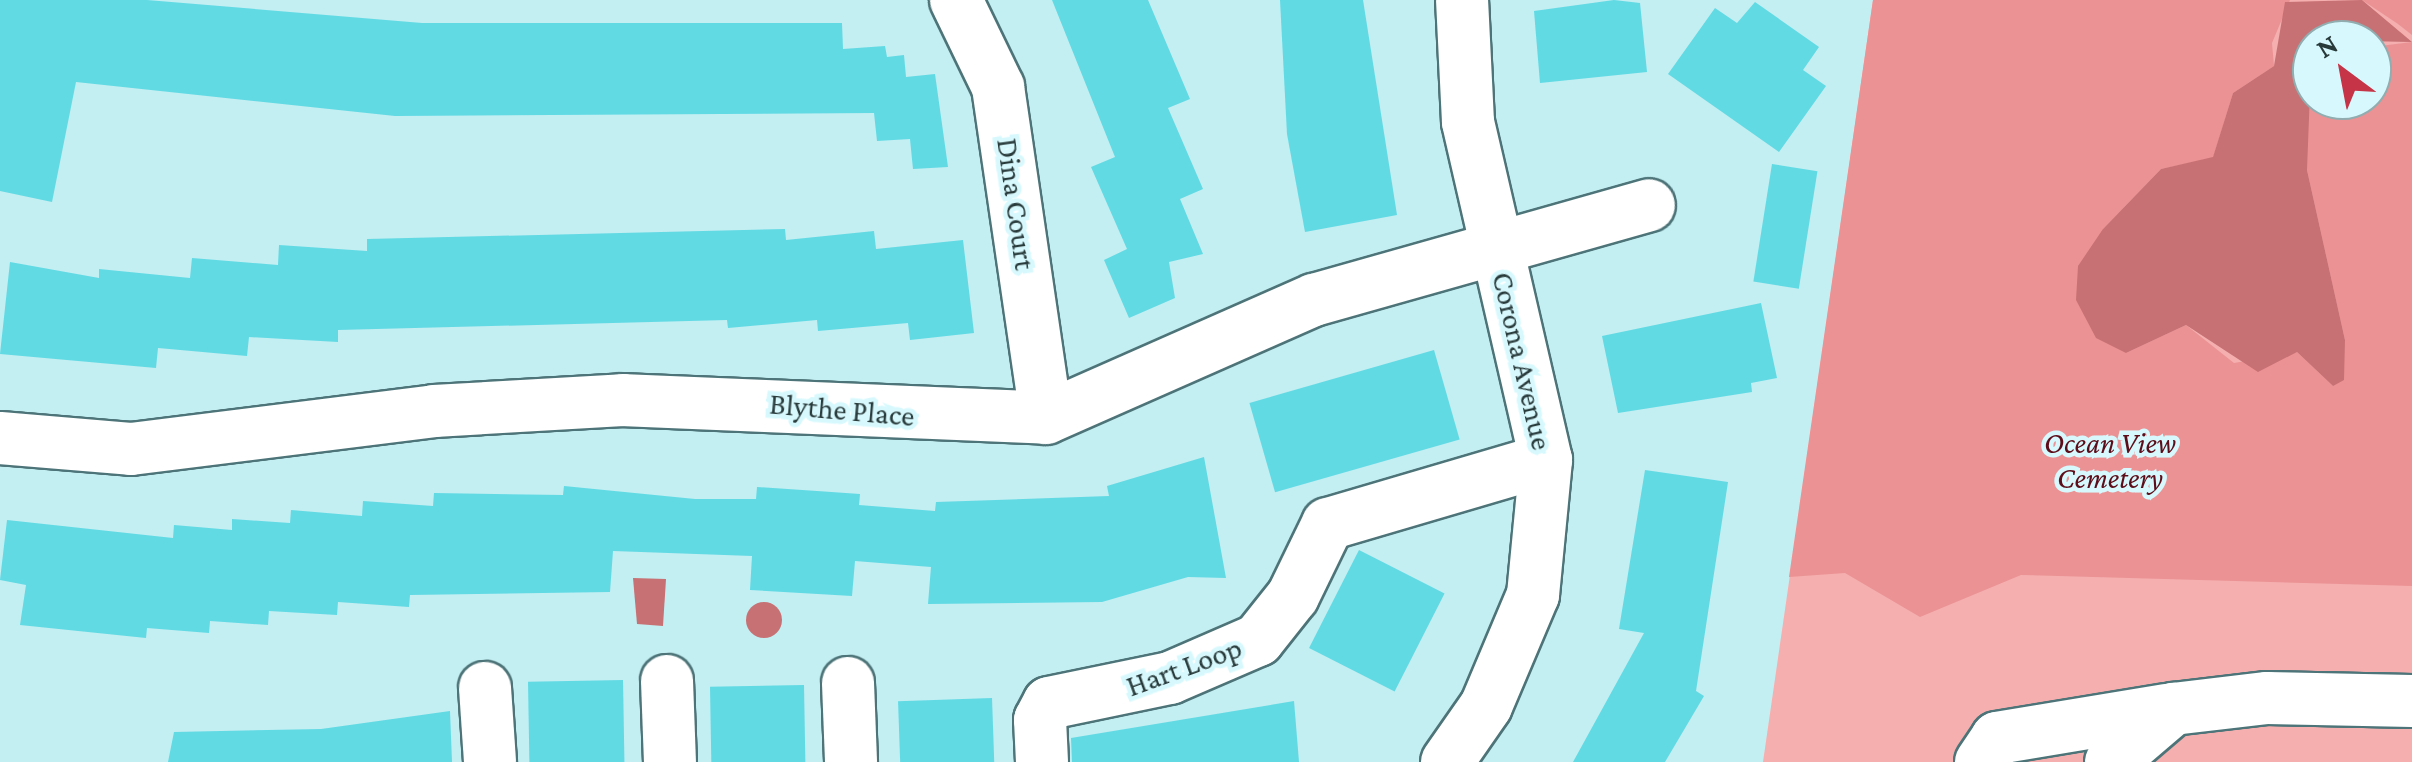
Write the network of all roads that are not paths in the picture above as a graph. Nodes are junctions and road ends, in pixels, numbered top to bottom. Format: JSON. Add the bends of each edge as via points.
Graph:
{"nodes":[{"id":1,"x":956,"y":0,"type":"edge"},
{"id":2,"x":1462,"y":0,"type":"edge"},
{"id":3,"x":1649,"y":205,"type":"dead end"},
{"id":4,"x":1494,"y":247,"type":"junction"},
{"id":5,"x":1046,"y":418,"type":"junction"},
{"id":6,"x":0,"y":438,"type":"edge"},
{"id":7,"x":1546,"y":460,"type":"junction"},
{"id":8,"x":667,"y":682,"type":"dead end"},
{"id":9,"x":848,"y":683,"type":"dead end"},
{"id":10,"x":486,"y":688,"type":"dead end"},
{"id":11,"x":2412,"y":701,"type":"edge"},
{"id":12,"x":2173,"y":709,"type":"junction"},
{"id":13,"x":490,"y":762,"type":"edge"},
{"id":14,"x":670,"y":762,"type":"edge"},
{"id":15,"x":852,"y":762,"type":"edge"},
{"id":16,"x":1042,"y":762,"type":"edge"},
{"id":17,"x":1447,"y":762,"type":"edge"},
{"id":18,"x":1981,"y":762,"type":"edge"},
{"id":19,"x":2110,"y":762,"type":"edge"}],
"edges":[{"from":1,"to":5,"type":"street","name":"Dina Court","via":[[998,88]]},
{"from":2,"to":4,"type":"street","name":"Corona Avenue","via":[[1468,122]]},
{"from":3,"to":4,"type":"street","name":"Blythe Place"},
{"from":4,"to":5,"type":"street","name":"Blythe Place","via":[[1314,300]]},
{"from":4,"to":7,"type":"street","name":"Corona Avenue"},
{"from":5,"to":6,"type":"street","name":"Blythe Place","via":[[623,400],[434,411],[131,449]]},
{"from":7,"to":16,"type":"street","name":"Hart Loop","via":[[1328,524],[1292,596],[1258,640],[1170,678],[1049,703],[1040,720]]},
{"from":7,"to":17,"type":"street","name":"Corona Avenue","via":[[1533,595],[1486,706]]},
{"from":8,"to":14,"type":"street"},
{"from":9,"to":15,"type":"street"},
{"from":10,"to":13,"type":"street"},
{"from":11,"to":12,"type":"street","via":[[2267,698]]},
{"from":12,"to":18,"type":"street","via":[[1996,738]]},
{"from":12,"to":19,"type":"street"}]}
